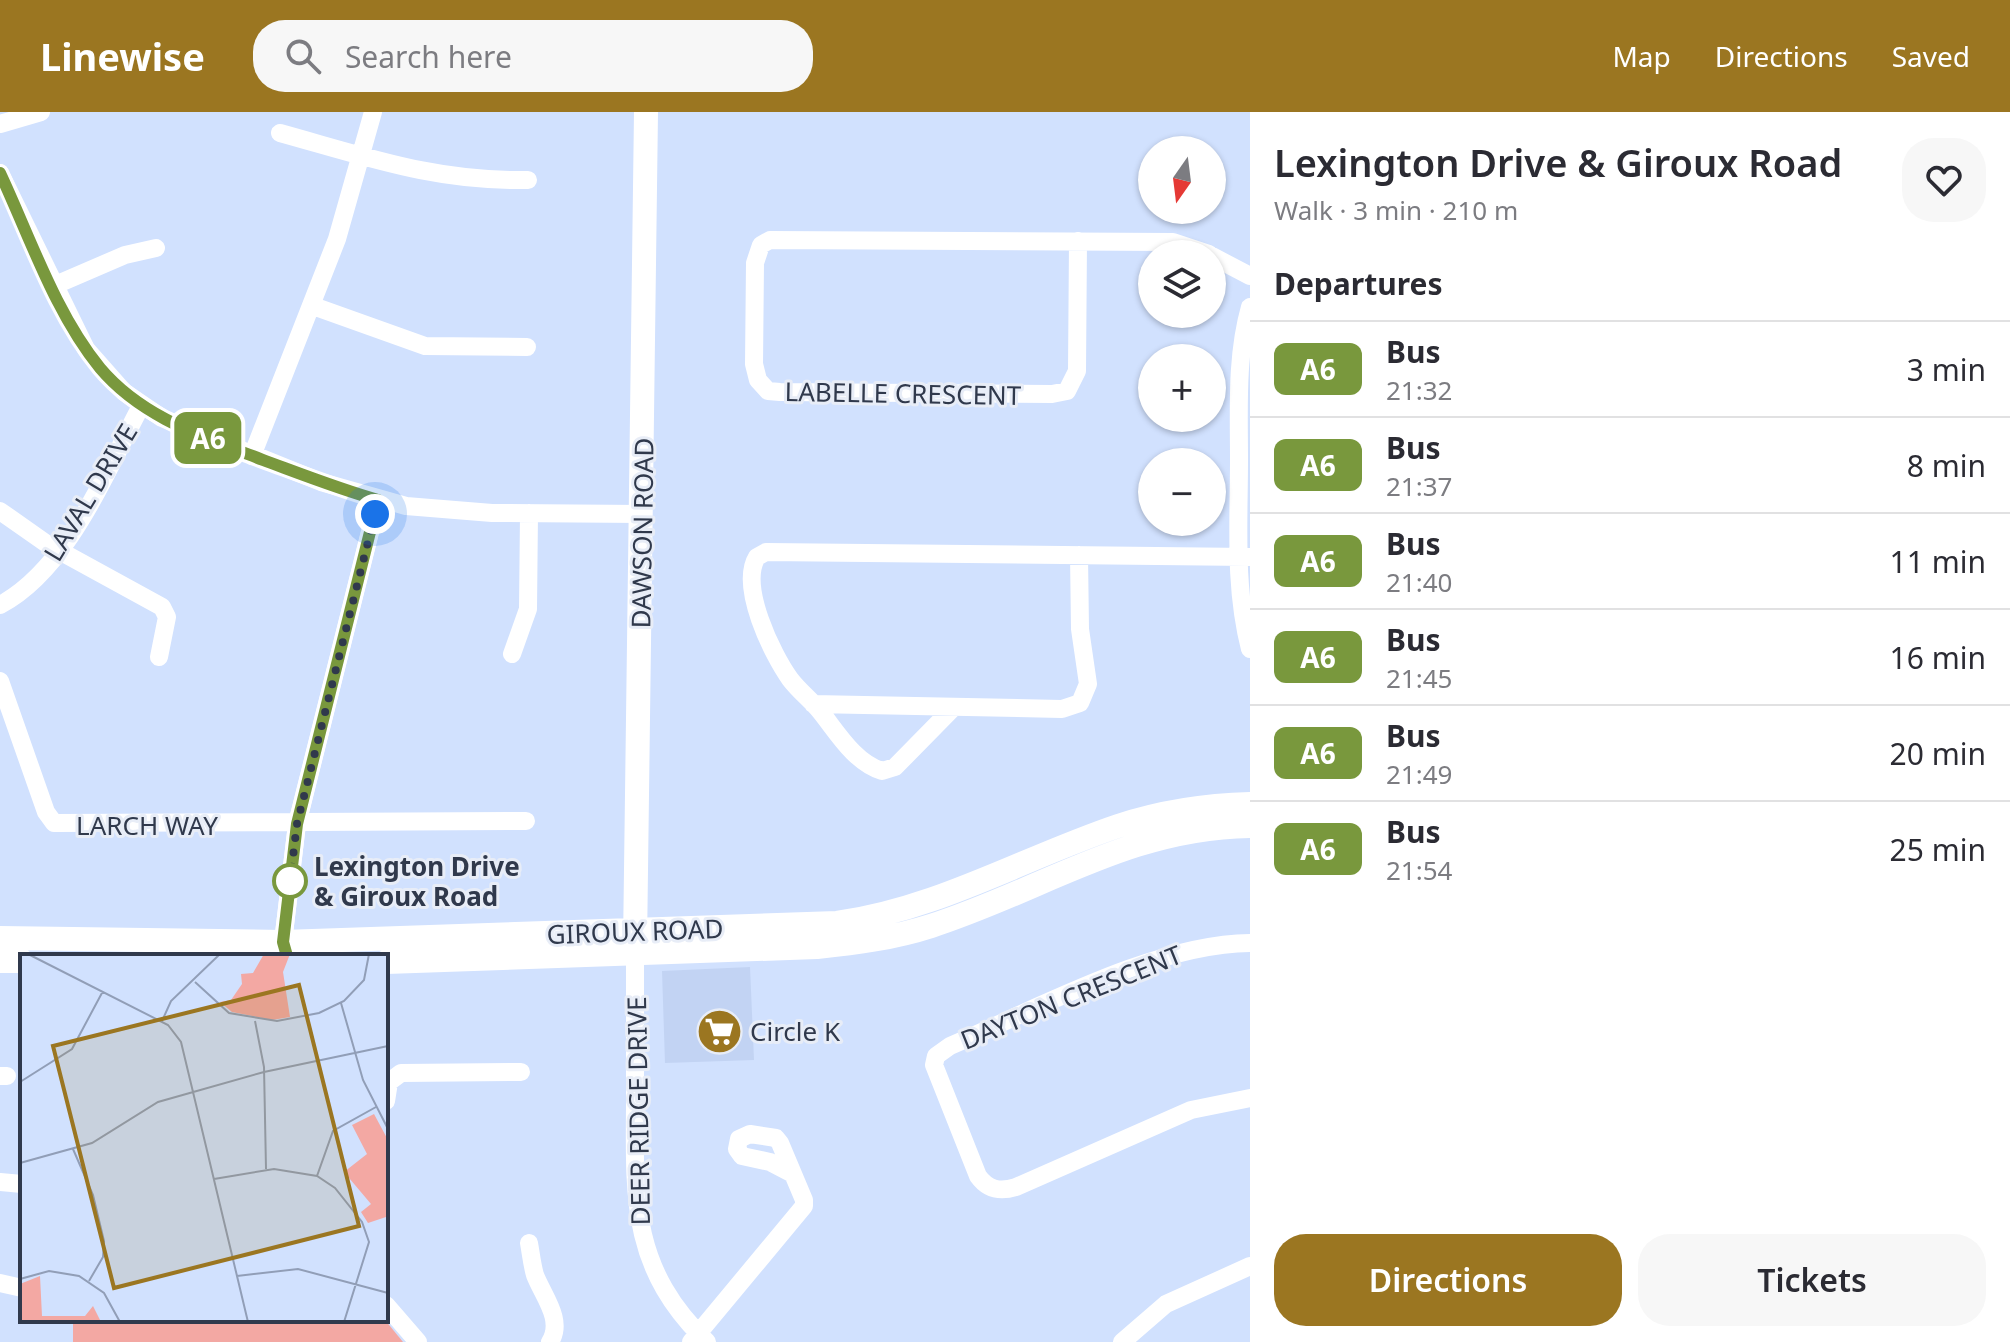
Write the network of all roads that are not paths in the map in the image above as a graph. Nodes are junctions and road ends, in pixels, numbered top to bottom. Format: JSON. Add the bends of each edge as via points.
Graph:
{"nodes":[{"id":1,"x":41,"y":112,"type":"edge"},
{"id":2,"x":373,"y":112,"type":"edge"},
{"id":3,"x":646,"y":112,"type":"edge"},
{"id":4,"x":0,"y":124,"type":"edge"},
{"id":5,"x":280,"y":133,"type":"dead end"},
{"id":6,"x":362,"y":156,"type":"junction"},
{"id":7,"x":0,"y":173,"type":"edge"},
{"id":8,"x":528,"y":180,"type":"dead end"},
{"id":9,"x":1078,"y":241,"type":"junction"},
{"id":10,"x":1138,"y":242,"type":"edge"},
{"id":11,"x":156,"y":248,"type":"dead end"},
{"id":12,"x":1226,"y":263,"type":"edge"},
{"id":13,"x":1250,"y":276,"type":"edge"},
{"id":14,"x":53,"y":286,"type":"junction"},
{"id":15,"x":313,"y":306,"type":"junction"},
{"id":16,"x":1250,"y":307,"type":"edge"},
{"id":17,"x":527,"y":347,"type":"dead end"},
{"id":18,"x":141,"y":406,"type":"junction"},
{"id":19,"x":252,"y":456,"type":"junction"},
{"id":20,"x":378,"y":500,"type":"junction"},
{"id":21,"x":0,"y":511,"type":"edge"},
{"id":22,"x":529,"y":513,"type":"junction"},
{"id":23,"x":643,"y":514,"type":"junction"},
{"id":24,"x":60,"y":551,"type":"junction"},
{"id":25,"x":1079,"y":555,"type":"junction"},
{"id":26,"x":1244,"y":556,"type":"edge"},
{"id":27,"x":0,"y":605,"type":"edge"},
{"id":28,"x":1250,"y":649,"type":"edge"},
{"id":29,"x":512,"y":654,"type":"dead end"},
{"id":30,"x":159,"y":657,"type":"dead end"},
{"id":31,"x":0,"y":681,"type":"edge"},
{"id":32,"x":813,"y":704,"type":"junction"},
{"id":33,"x":954,"y":707,"type":"junction"},
{"id":34,"x":1250,"y":804,"type":"edge"},
{"id":35,"x":526,"y":821,"type":"dead end"},
{"id":36,"x":297,"y":824,"type":"junction"},
{"id":37,"x":1250,"y":826,"type":"edge"},
{"id":38,"x":0,"y":938,"type":"edge"},
{"id":39,"x":635,"y":943,"type":"junction"},
{"id":40,"x":1250,"y":943,"type":"edge"},
{"id":41,"x":282,"y":951,"type":"edge"},
{"id":42,"x":388,"y":962,"type":"edge"},
{"id":43,"x":521,"y":1072,"type":"dead end"},
{"id":44,"x":388,"y":1093,"type":"edge"},
{"id":45,"x":1250,"y":1098,"type":"edge"},
{"id":46,"x":793,"y":1174,"type":"dead end"},
{"id":47,"x":0,"y":1182,"type":"edge"},
{"id":48,"x":20,"y":1184,"type":"edge"},
{"id":49,"x":529,"y":1243,"type":"dead end"},
{"id":50,"x":1250,"y":1266,"type":"edge"},
{"id":51,"x":0,"y":1283,"type":"edge"},
{"id":52,"x":20,"y":1288,"type":"edge"},
{"id":53,"x":388,"y":1307,"type":"edge"},
{"id":54,"x":699,"y":1339,"type":"edge"},
{"id":55,"x":418,"y":1342,"type":"edge"},
{"id":56,"x":550,"y":1342,"type":"edge"},
{"id":57,"x":1122,"y":1342,"type":"edge"}],
"edges":[{"from":1,"to":4,"type":"street"},
{"from":2,"to":6,"type":"street"},
{"from":3,"to":23,"type":"main road","name":"DAWSON ROAD"},
{"from":5,"to":6,"type":"street"},
{"from":6,"to":8,"type":"street","via":[[452,179]]},
{"from":6,"to":15,"type":"street"},
{"from":7,"to":14,"type":"street"},
{"from":9,"to":9,"type":"street","name":"LABELLE CRESCENT","via":[[770,240],[761,245],[755,263],[758,380],[768,391],[780,392],[1067,391],[1077,371]]},
{"from":9,"to":10,"type":"street","name":"LABELLE CRESCENT"},
{"from":11,"to":14,"type":"street","via":[[125,255]]},
{"from":12,"to":13,"type":"street","name":"LABELLE CRESCENT"},
{"from":14,"to":18,"type":"street","via":[[86,349]]},
{"from":15,"to":17,"type":"street","via":[[411,344]]},
{"from":15,"to":19,"type":"street"},
{"from":16,"to":26,"type":"street","via":[[1240,380]]},
{"from":18,"to":19,"type":"street"},
{"from":18,"to":24,"type":"street","name":"LAVAL DRIVE"},
{"from":19,"to":20,"type":"street"},
{"from":20,"to":22,"type":"street","via":[[451,511]]},
{"from":20,"to":36,"type":"street"},
{"from":21,"to":24,"type":"street"},
{"from":22,"to":23,"type":"street"},
{"from":22,"to":29,"type":"street","via":[[528,609]]},
{"from":23,"to":39,"type":"main road","name":"DAWSON ROAD"},
{"from":24,"to":27,"type":"street","name":"LAVAL DRIVE","via":[[23,590]]},
{"from":24,"to":30,"type":"street","via":[[165,610]]},
{"from":25,"to":26,"type":"street"},
{"from":25,"to":32,"type":"street","via":[[760,555],[752,577],[768,641],[792,682]]},
{"from":25,"to":33,"type":"street","via":[[1079,621],[1088,684],[1083,700],[1062,709]]},
{"from":26,"to":28,"type":"street","via":[[1241,600]]},
{"from":31,"to":36,"type":"street","name":"LARCH WAY","via":[[54,823]]},
{"from":32,"to":33,"type":"street"},
{"from":32,"to":33,"type":"street","via":[[866,763],[882,771],[901,763]]},
{"from":34,"to":39,"type":"main road","name":"GIROUX ROAD","via":[[1205,806],[1121,825],[956,893],[881,916]]},
{"from":35,"to":36,"type":"street"},
{"from":36,"to":41,"type":"street"},
{"from":37,"to":39,"type":"main road","name":"GIROUX ROAD","via":[[1180,831],[1135,843],[957,917],[881,939],[817,947]]},
{"from":38,"to":41,"type":"main road","name":"GIROUX ROAD"},
{"from":39,"to":41,"type":"main road","name":"GIROUX ROAD"},
{"from":39,"to":42,"type":"main road","name":"GIROUX ROAD"},
{"from":39,"to":54,"type":"street","name":"DEER RIDGE DRIVE","via":[[638,1225],[658,1281]]},
{"from":40,"to":45,"type":"street","name":"DAYTON CRESCENT","via":[[1185,950],[1143,964],[950,1046],[936,1056],[934,1065],[978,1176],[998,1190],[1016,1187],[1191,1110]]},
{"from":43,"to":44,"type":"street","via":[[408,1072],[392,1078]]},
{"from":46,"to":54,"type":"street","via":[[804,1200],[801,1210]]},
{"from":47,"to":48,"type":"street"},
{"from":49,"to":56,"type":"street","via":[[535,1275],[555,1324]]},
{"from":50,"to":57,"type":"street","via":[[1166,1304]]},
{"from":51,"to":52,"type":"street"},
{"from":53,"to":55,"type":"street"}]}
